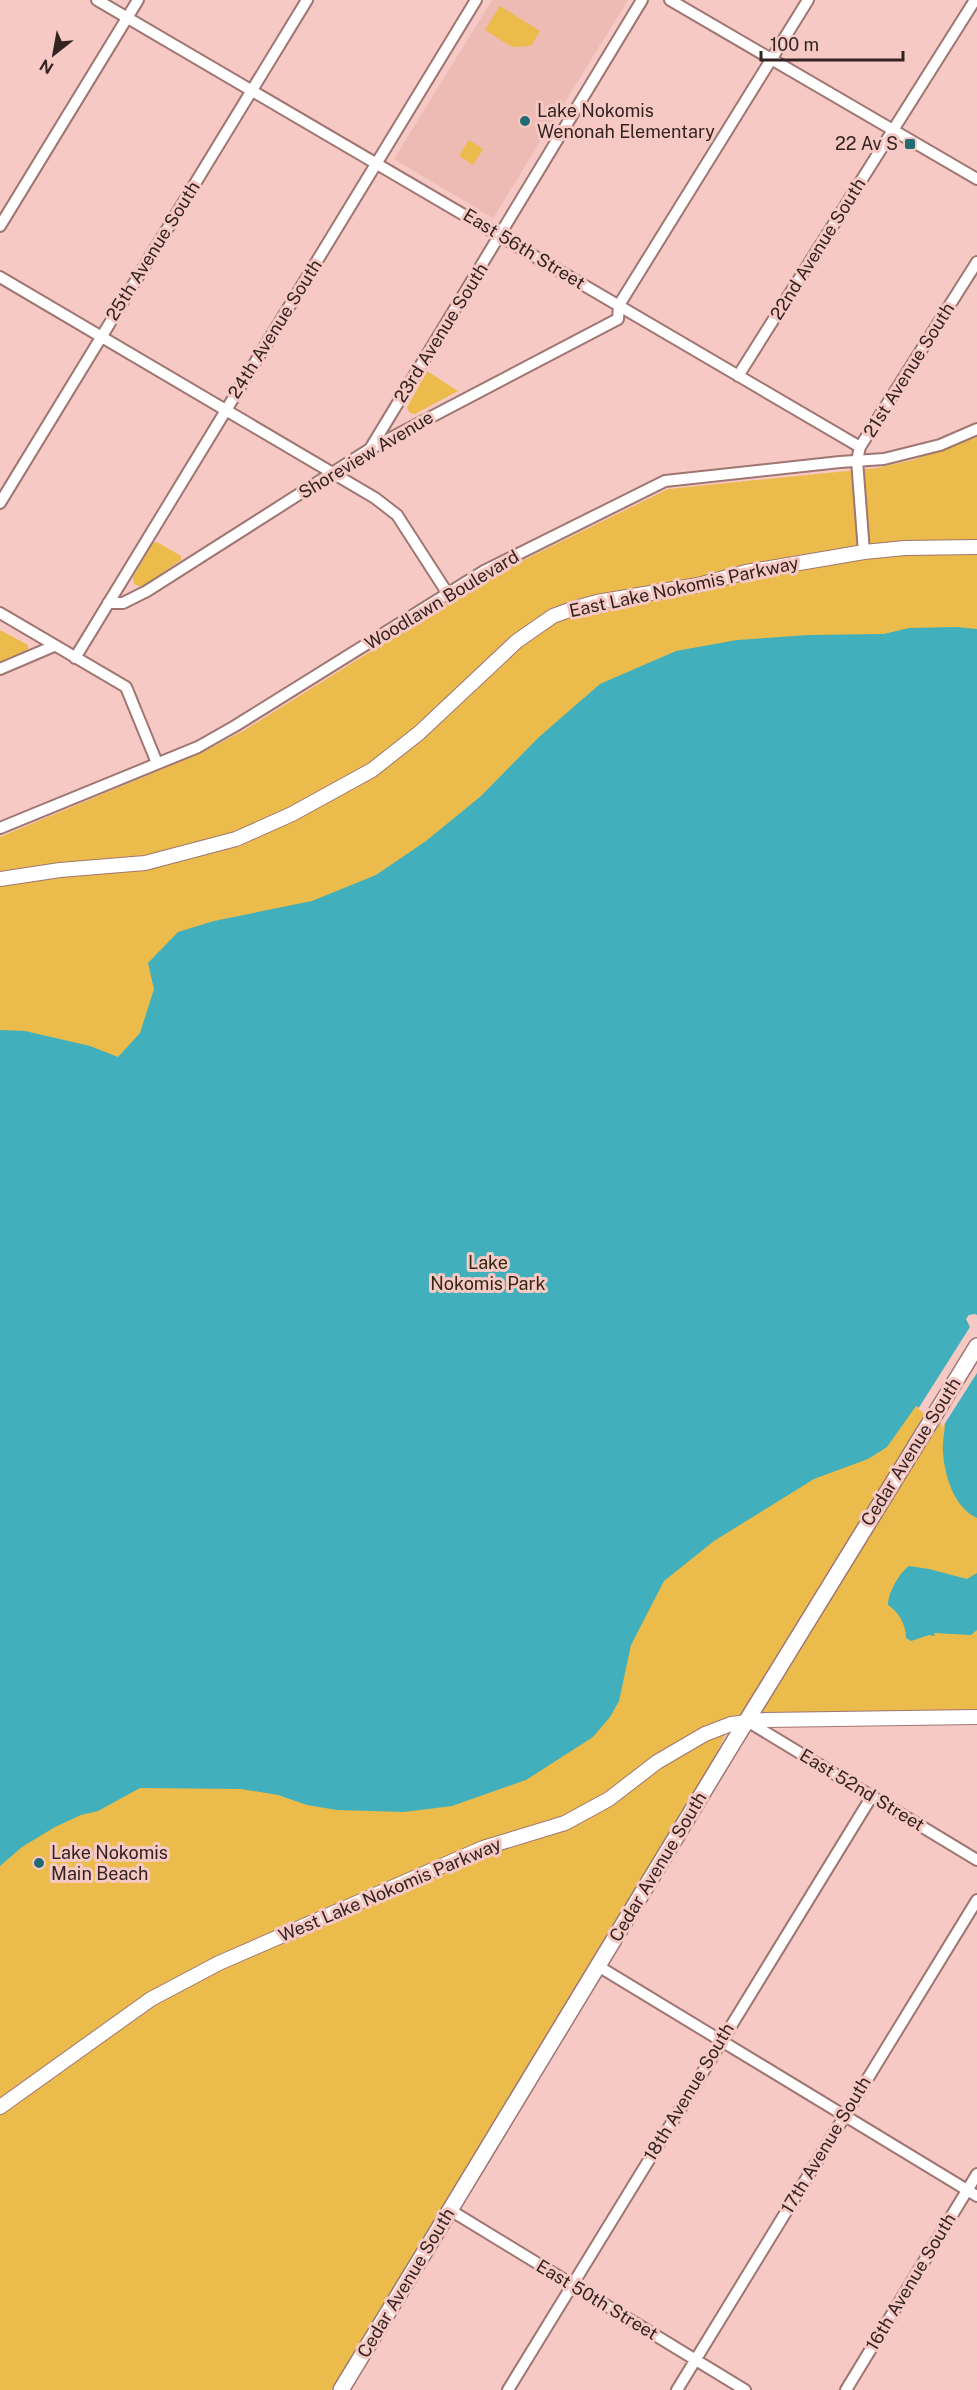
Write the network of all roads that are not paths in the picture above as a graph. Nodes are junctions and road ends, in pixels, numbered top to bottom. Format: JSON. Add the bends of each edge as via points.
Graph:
{"nodes":[{"id":1,"x":97,"y":0,"type":"edge"},
{"id":2,"x":138,"y":0,"type":"edge"},
{"id":3,"x":307,"y":0,"type":"edge"},
{"id":4,"x":476,"y":0,"type":"edge"},
{"id":5,"x":642,"y":0,"type":"edge"},
{"id":6,"x":670,"y":0,"type":"edge"},
{"id":7,"x":808,"y":0,"type":"edge"},
{"id":8,"x":975,"y":0,"type":"edge"},
{"id":9,"x":127,"y":17,"type":"junction"},
{"id":10,"x":771,"y":59,"type":"junction"},
{"id":11,"x":251,"y":90,"type":"junction"},
{"id":12,"x":893,"y":130,"type":"junction"},
{"id":13,"x":376,"y":163,"type":"junction"},
{"id":14,"x":977,"y":179,"type":"edge"},
{"id":15,"x":0,"y":226,"type":"edge"},
{"id":16,"x":499,"y":235,"type":"junction"},
{"id":17,"x":977,"y":262,"type":"edge"},
{"id":18,"x":0,"y":277,"type":"edge"},
{"id":19,"x":619,"y":305,"type":"junction"},
{"id":20,"x":101,"y":336,"type":"junction"},
{"id":21,"x":738,"y":376,"type":"junction"},
{"id":22,"x":225,"y":410,"type":"junction"},
{"id":23,"x":977,"y":429,"type":"edge"},
{"id":24,"x":860,"y":447,"type":"junction"},
{"id":25,"x":369,"y":449,"type":"junction"},
{"id":26,"x":857,"y":460,"type":"junction"},
{"id":27,"x":332,"y":473,"type":"junction"},
{"id":28,"x":0,"y":503,"type":"edge"},
{"id":29,"x":977,"y":547,"type":"edge"},
{"id":30,"x":864,"y":552,"type":"junction"},
{"id":31,"x":448,"y":594,"type":"junction"},
{"id":32,"x":108,"y":603,"type":"junction"},
{"id":33,"x":0,"y":614,"type":"edge"},
{"id":34,"x":54,"y":646,"type":"junction"},
{"id":35,"x":75,"y":658,"type":"junction"},
{"id":36,"x":0,"y":669,"type":"edge"},
{"id":37,"x":158,"y":763,"type":"junction"},
{"id":38,"x":0,"y":828,"type":"edge"},
{"id":39,"x":0,"y":879,"type":"edge"},
{"id":40,"x":977,"y":1346,"type":"edge"},
{"id":41,"x":977,"y":1717,"type":"edge"},
{"id":42,"x":747,"y":1721,"type":"junction"},
{"id":43,"x":872,"y":1796,"type":"junction"},
{"id":44,"x":977,"y":1860,"type":"edge"},
{"id":45,"x":977,"y":1900,"type":"edge"},
{"id":46,"x":598,"y":1966,"type":"junction"},
{"id":47,"x":721,"y":2040,"type":"junction"},
{"id":48,"x":0,"y":2107,"type":"edge"},
{"id":49,"x":844,"y":2114,"type":"junction"},
{"id":50,"x":977,"y":2174,"type":"edge"},
{"id":51,"x":972,"y":2193,"type":"edge"},
{"id":52,"x":450,"y":2210,"type":"junction"},
{"id":53,"x":572,"y":2285,"type":"junction"},
{"id":54,"x":695,"y":2359,"type":"junction"},
{"id":55,"x":341,"y":2390,"type":"edge"},
{"id":56,"x":508,"y":2390,"type":"edge"},
{"id":57,"x":677,"y":2390,"type":"edge"},
{"id":58,"x":745,"y":2390,"type":"edge"},
{"id":59,"x":846,"y":2390,"type":"edge"}],
"edges":[{"from":1,"to":9,"type":"street","name":"East 56th Street"},
{"from":2,"to":9,"type":"street"},
{"from":3,"to":11,"type":"street","name":"25th Avenue South"},
{"from":4,"to":13,"type":"street","name":"24th Avenue South"},
{"from":5,"to":16,"type":"street","name":"23rd Avenue South"},
{"from":6,"to":10,"type":"street"},
{"from":7,"to":10,"type":"street","name":"Shoreview Avenue"},
{"from":8,"to":12,"type":"street","name":"22nd Avenue South"},
{"from":9,"to":11,"type":"street","name":"East 56th Street"},
{"from":9,"to":15,"type":"street"},
{"from":10,"to":12,"type":"street"},
{"from":10,"to":19,"type":"street","name":"Shoreview Avenue"},
{"from":11,"to":13,"type":"street","name":"East 56th Street"},
{"from":11,"to":20,"type":"street","name":"25th Avenue South"},
{"from":12,"to":14,"type":"street"},
{"from":12,"to":21,"type":"street","name":"22nd Avenue South"},
{"from":13,"to":16,"type":"street","name":"East 56th Street"},
{"from":13,"to":22,"type":"street","name":"24th Avenue South"},
{"from":16,"to":19,"type":"street","name":"East 56th Street"},
{"from":16,"to":25,"type":"street","name":"23rd Avenue South"},
{"from":17,"to":24,"type":"street","name":"21st Avenue South"},
{"from":18,"to":20,"type":"street"},
{"from":19,"to":21,"type":"street","name":"East 56th Street"},
{"from":19,"to":25,"type":"street","name":"Shoreview Avenue","via":[[618,319],[613,323]]},
{"from":20,"to":22,"type":"street"},
{"from":20,"to":28,"type":"street","name":"25th Avenue South"},
{"from":21,"to":24,"type":"street","name":"East 56th Street"},
{"from":22,"to":27,"type":"street"},
{"from":22,"to":32,"type":"street","name":"24th Avenue South"},
{"from":23,"to":26,"type":"street","name":"Woodlawn Boulevard","via":[[912,453]]},
{"from":24,"to":26,"type":"street"},
{"from":25,"to":27,"type":"street","name":"Shoreview Avenue"},
{"from":26,"to":30,"type":"street"},
{"from":26,"to":31,"type":"street","name":"Woodlawn Boulevard","via":[[665,481],[484,571]]},
{"from":27,"to":31,"type":"street","via":[[397,515]]},
{"from":27,"to":32,"type":"street","name":"Shoreview Avenue","via":[[147,591],[123,603]]},
{"from":29,"to":30,"type":"street","name":"East Lake Nokomis Parkway"},
{"from":30,"to":39,"type":"street","name":"East Lake Nokomis Parkway","via":[[572,609],[517,641],[419,733],[372,770],[292,814],[236,839],[145,863]]},
{"from":31,"to":37,"type":"street","name":"Woodlawn Boulevard","via":[[235,726]]},
{"from":32,"to":35,"type":"street","name":"24th Avenue South"},
{"from":33,"to":34,"type":"street"},
{"from":34,"to":35,"type":"street"},
{"from":34,"to":36,"type":"street"},
{"from":35,"to":37,"type":"street","via":[[126,687]]},
{"from":37,"to":38,"type":"street","name":"Woodlawn Boulevard"},
{"from":40,"to":42,"type":"main road","name":"Cedar Avenue South"},
{"from":41,"to":42,"type":"street","name":"West Lake Nokomis Parkway"},
{"from":42,"to":43,"type":"street","name":"East 52nd Street"},
{"from":42,"to":46,"type":"main road","name":"Cedar Avenue South"},
{"from":42,"to":48,"type":"street","name":"West Lake Nokomis Parkway","via":[[690,1742],[575,1819],[426,1871],[167,1989]]},
{"from":43,"to":44,"type":"street","name":"East 52nd Street"},
{"from":43,"to":47,"type":"street","name":"18th Avenue South"},
{"from":45,"to":49,"type":"street","name":"17th Avenue South"},
{"from":46,"to":47,"type":"street"},
{"from":46,"to":52,"type":"main road","name":"Cedar Avenue South"},
{"from":47,"to":49,"type":"street"},
{"from":47,"to":53,"type":"street","name":"18th Avenue South"},
{"from":49,"to":51,"type":"street"},
{"from":49,"to":54,"type":"street","name":"17th Avenue South"},
{"from":50,"to":51,"type":"street","name":"16th Avenue South"},
{"from":51,"to":59,"type":"street","name":"16th Avenue South"},
{"from":52,"to":53,"type":"street","name":"East 50th Street"},
{"from":52,"to":55,"type":"main road","name":"Cedar Avenue South"},
{"from":53,"to":54,"type":"street","name":"East 50th Street"},
{"from":53,"to":56,"type":"street","name":"18th Avenue South"},
{"from":54,"to":57,"type":"street","name":"17th Avenue South"},
{"from":54,"to":58,"type":"street","name":"East 50th Street"}]}
